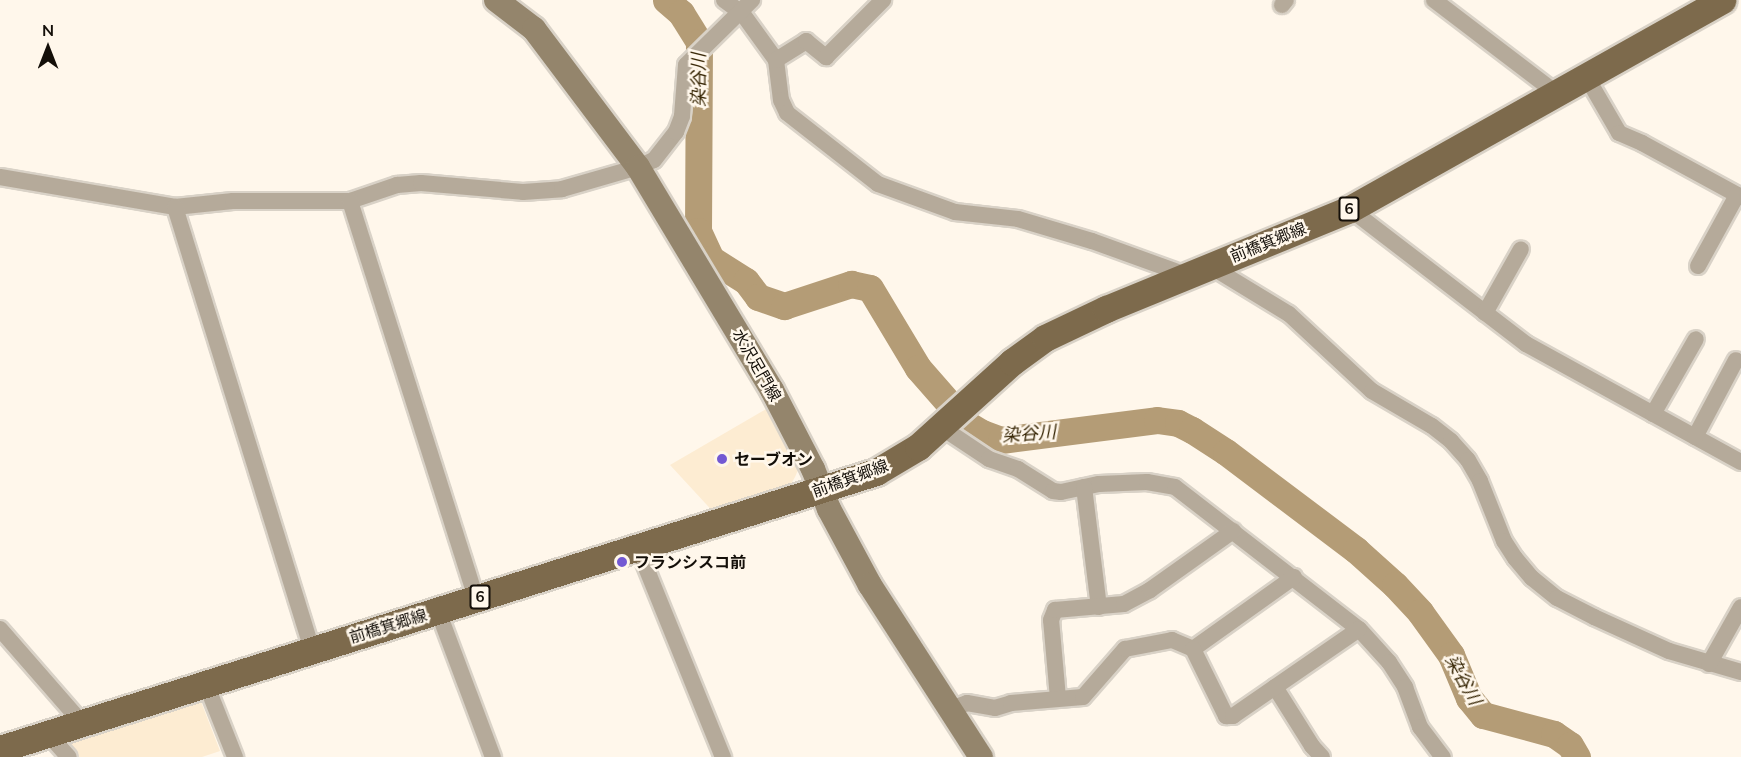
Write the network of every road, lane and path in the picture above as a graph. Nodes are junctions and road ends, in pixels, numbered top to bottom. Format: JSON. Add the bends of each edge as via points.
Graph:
{"nodes":[{"id":1,"x":496,"y":0,"type":"edge"},
{"id":2,"x":724,"y":0,"type":"edge"},
{"id":3,"x":883,"y":0,"type":"edge"},
{"id":4,"x":1434,"y":0,"type":"edge"},
{"id":5,"x":1722,"y":0,"type":"edge"},
{"id":6,"x":747,"y":6,"type":"edge"},
{"id":7,"x":776,"y":60,"type":"junction"},
{"id":8,"x":1586,"y":76,"type":"junction"},
{"id":9,"x":1556,"y":93,"type":"junction"},
{"id":10,"x":638,"y":167,"type":"junction"},
{"id":11,"x":0,"y":177,"type":"edge"},
{"id":12,"x":1739,"y":196,"type":"edge"},
{"id":13,"x":350,"y":201,"type":"junction"},
{"id":14,"x":175,"y":207,"type":"junction"},
{"id":15,"x":1350,"y":209,"type":"junction"},
{"id":16,"x":1521,"y":249,"type":"dead end"},
{"id":17,"x":1698,"y":266,"type":"dead end"},
{"id":18,"x":1198,"y":271,"type":"junction"},
{"id":19,"x":1485,"y":313,"type":"junction"},
{"id":20,"x":1696,"y":339,"type":"dead end"},
{"id":21,"x":1736,"y":360,"type":"dead end"},
{"id":22,"x":1653,"y":414,"type":"junction"},
{"id":23,"x":944,"y":424,"type":"junction"},
{"id":24,"x":1695,"y":436,"type":"junction"},
{"id":25,"x":1739,"y":457,"type":"edge"},
{"id":26,"x":1084,"y":487,"type":"junction"},
{"id":27,"x":821,"y":490,"type":"junction"},
{"id":28,"x":1233,"y":531,"type":"junction"},
{"id":29,"x":638,"y":548,"type":"junction"},
{"id":30,"x":1294,"y":577,"type":"junction"},
{"id":31,"x":476,"y":598,"type":"junction"},
{"id":32,"x":1099,"y":607,"type":"junction"},
{"id":33,"x":1741,"y":607,"type":"edge"},
{"id":34,"x":438,"y":610,"type":"junction"},
{"id":35,"x":0,"y":629,"type":"edge"},
{"id":36,"x":1359,"y":629,"type":"junction"},
{"id":37,"x":312,"y":649,"type":"junction"},
{"id":38,"x":1193,"y":649,"type":"junction"},
{"id":39,"x":1709,"y":664,"type":"junction"},
{"id":40,"x":1741,"y":672,"type":"edge"},
{"id":41,"x":206,"y":684,"type":"junction"},
{"id":42,"x":1275,"y":687,"type":"junction"},
{"id":43,"x":1058,"y":698,"type":"junction"},
{"id":44,"x":950,"y":709,"type":"junction"},
{"id":45,"x":82,"y":723,"type":"junction"},
{"id":46,"x":48,"y":734,"type":"junction"},
{"id":47,"x":0,"y":749,"type":"edge"},
{"id":48,"x":69,"y":757,"type":"edge"},
{"id":49,"x":235,"y":757,"type":"edge"},
{"id":50,"x":493,"y":757,"type":"edge"},
{"id":51,"x":723,"y":757,"type":"edge"},
{"id":52,"x":981,"y":757,"type":"edge"},
{"id":53,"x":1322,"y":757,"type":"edge"},
{"id":54,"x":1443,"y":757,"type":"edge"}],
"edges":[{"from":1,"to":10,"type":"main road","name":"水沢足門線","via":[[534,29]]},
{"from":2,"to":6,"type":"street"},
{"from":3,"to":7,"type":"street","via":[[826,57],[806,42]]},
{"from":4,"to":9,"type":"street"},
{"from":5,"to":8,"type":"main road","name":"前橋箕郷線","number":"6"},
{"from":6,"to":7,"type":"street"},
{"from":6,"to":10,"type":"street","via":[[686,65],[682,116],[676,132],[654,160]]},
{"from":7,"to":18,"type":"street","via":[[781,100],[787,113],[878,184],[954,212],[1018,219]]},
{"from":8,"to":9,"type":"main road","name":"前橋箕郷線","number":"6"},
{"from":8,"to":12,"type":"street","via":[[1619,133]]},
{"from":9,"to":15,"type":"main road","name":"前橋箕郷線","number":"6"},
{"from":10,"to":13,"type":"street","via":[[562,189],[522,192],[421,183],[397,185]]},
{"from":10,"to":27,"type":"main road","name":"水沢足門線","via":[[772,390]]},
{"from":11,"to":14,"type":"street"},
{"from":12,"to":17,"type":"street"},
{"from":13,"to":14,"type":"street","via":[[233,201]]},
{"from":13,"to":31,"type":"street"},
{"from":14,"to":37,"type":"street"},
{"from":15,"to":18,"type":"main road","name":"前橋箕郷線","number":"6"},
{"from":15,"to":19,"type":"street"},
{"from":16,"to":19,"type":"street"},
{"from":18,"to":23,"type":"main road","name":"前橋箕郷線","number":"6","via":[[1074,322],[1045,338],[1012,362]]},
{"from":18,"to":39,"type":"street","via":[[1289,314],[1372,391],[1451,441],[1480,481],[1504,542],[1532,578],[1557,598],[1659,646]]},
{"from":19,"to":22,"type":"street","via":[[1526,344]]},
{"from":20,"to":22,"type":"street"},
{"from":21,"to":24,"type":"street"},
{"from":22,"to":24,"type":"street"},
{"from":23,"to":26,"type":"street","via":[[989,459],[1018,468],[1053,491]]},
{"from":23,"to":27,"type":"main road","name":"前橋箕郷線","number":"6","via":[[902,459]]},
{"from":24,"to":25,"type":"street"},
{"from":26,"to":28,"type":"street","via":[[1147,482],[1175,488]]},
{"from":26,"to":32,"type":"street"},
{"from":27,"to":29,"type":"main road","name":"前橋箕郷線","number":"6"},
{"from":27,"to":44,"type":"main road","name":"水沢足門線","via":[[870,585]]},
{"from":28,"to":30,"type":"street"},
{"from":28,"to":32,"type":"street","via":[[1150,590],[1124,604]]},
{"from":29,"to":31,"type":"main road","name":"前橋箕郷線","number":"6"},
{"from":29,"to":51,"type":"street"},
{"from":30,"to":36,"type":"street"},
{"from":30,"to":38,"type":"street"},
{"from":31,"to":34,"type":"main road","name":"前橋箕郷線","number":"6"},
{"from":32,"to":43,"type":"street","via":[[1055,610],[1051,620]]},
{"from":33,"to":39,"type":"street"},
{"from":34,"to":37,"type":"main road","name":"前橋箕郷線","number":"6"},
{"from":34,"to":50,"type":"street"},
{"from":35,"to":45,"type":"street"},
{"from":36,"to":42,"type":"street"},
{"from":36,"to":54,"type":"street","via":[[1389,662],[1405,687],[1420,727]]},
{"from":37,"to":41,"type":"main road","name":"前橋箕郷線","number":"6"},
{"from":38,"to":42,"type":"street","via":[[1226,716],[1233,716]]},
{"from":38,"to":43,"type":"street","via":[[1172,640],[1125,649],[1083,697]]},
{"from":39,"to":40,"type":"street"},
{"from":41,"to":45,"type":"main road","name":"前橋箕郷線","number":"6"},
{"from":41,"to":49,"type":"street"},
{"from":42,"to":53,"type":"street"},
{"from":43,"to":44,"type":"street","via":[[995,708],[967,703]]},
{"from":44,"to":52,"type":"main road","name":"水沢足門線"},
{"from":45,"to":46,"type":"main road","name":"前橋箕郷線","number":"6"},
{"from":46,"to":47,"type":"main road","name":"前橋箕郷線","number":"6"},
{"from":46,"to":48,"type":"street"}]}
